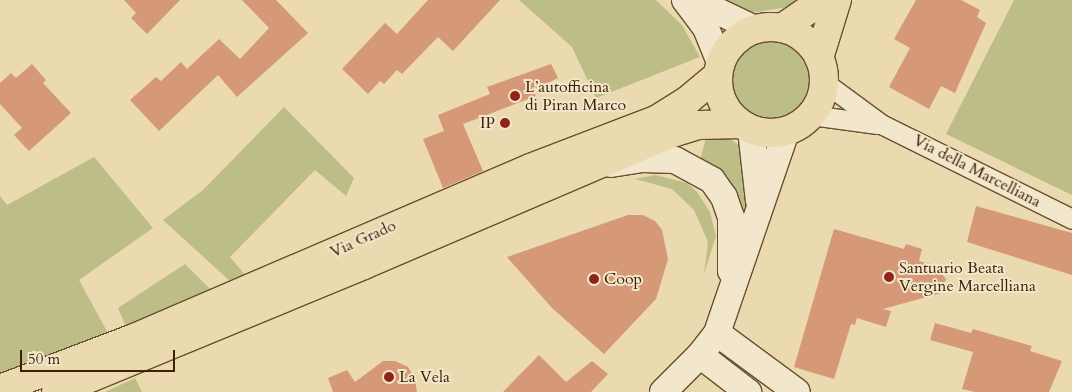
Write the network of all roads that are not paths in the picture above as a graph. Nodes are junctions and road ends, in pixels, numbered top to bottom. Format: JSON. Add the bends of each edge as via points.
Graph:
{"nodes":[{"id":1,"x":685,"y":0,"type":"edge"},
{"id":2,"x":694,"y":0,"type":"edge"},
{"id":3,"x":823,"y":0,"type":"edge"},
{"id":4,"x":837,"y":0,"type":"edge"},
{"id":5,"x":782,"y":28,"type":"junction"},
{"id":6,"x":755,"y":29,"type":"junction"},
{"id":7,"x":719,"y":69,"type":"junction"},
{"id":8,"x":822,"y":70,"type":"junction"},
{"id":9,"x":812,"y":115,"type":"junction"},
{"id":10,"x":881,"y":124,"type":"junction"},
{"id":11,"x":746,"y":127,"type":"junction"},
{"id":12,"x":786,"y":131,"type":"junction"},
{"id":13,"x":587,"y":167,"type":"junction"},
{"id":14,"x":759,"y":208,"type":"junction"},
{"id":15,"x":1072,"y":218,"type":"edge"},
{"id":16,"x":728,"y":300,"type":"junction"},
{"id":17,"x":717,"y":333,"type":"junction"},
{"id":18,"x":700,"y":355,"type":"junction"},
{"id":19,"x":0,"y":389,"type":"edge"},
{"id":20,"x":56,"y":392,"type":"edge"},
{"id":21,"x":664,"y":392,"type":"edge"},
{"id":22,"x":748,"y":392,"type":"edge"},
{"id":23,"x":796,"y":392,"type":"edge"}],
"edges":[{"from":1,"to":7,"type":"street","via":[[706,28]]},
{"from":2,"to":6,"type":"street"},
{"from":3,"to":5,"type":"main road"},
{"from":4,"to":8,"type":"main road"},
{"from":5,"to":6,"type":"main road"},
{"from":5,"to":8,"type":"main road","via":[[810,44]]},
{"from":6,"to":7,"type":"main road","via":[[734,42]]},
{"from":7,"to":11,"type":"main road","via":[[723,102]]},
{"from":7,"to":19,"type":"main road","name":"Via Grado","via":[[688,100],[656,120],[530,168],[142,334]]},
{"from":8,"to":9,"type":"main road","via":[[821,100]]},
{"from":8,"to":10,"type":"street","name":"Via della Marcelliana"},
{"from":9,"to":10,"type":"street","name":"Via della Marcelliana"},
{"from":9,"to":12,"type":"main road"},
{"from":10,"to":15,"type":"street","name":"Via della Marcelliana"},
{"from":11,"to":12,"type":"main road","via":[[769,133]]},
{"from":11,"to":13,"type":"main road","name":"Via Grado","via":[[699,126]]},
{"from":11,"to":14,"type":"street"},
{"from":12,"to":14,"type":"street"},
{"from":13,"to":16,"type":"street","via":[[643,159],[675,160],[712,180],[724,196],[733,229]]},
{"from":13,"to":20,"type":"main road","name":"Via Grado","via":[[364,265]]},
{"from":14,"to":16,"type":"street","via":[[743,264]]},
{"from":16,"to":17,"type":"street"},
{"from":17,"to":18,"type":"street"},
{"from":17,"to":23,"type":"street"},
{"from":18,"to":21,"type":"street"},
{"from":18,"to":22,"type":"street"}]}
